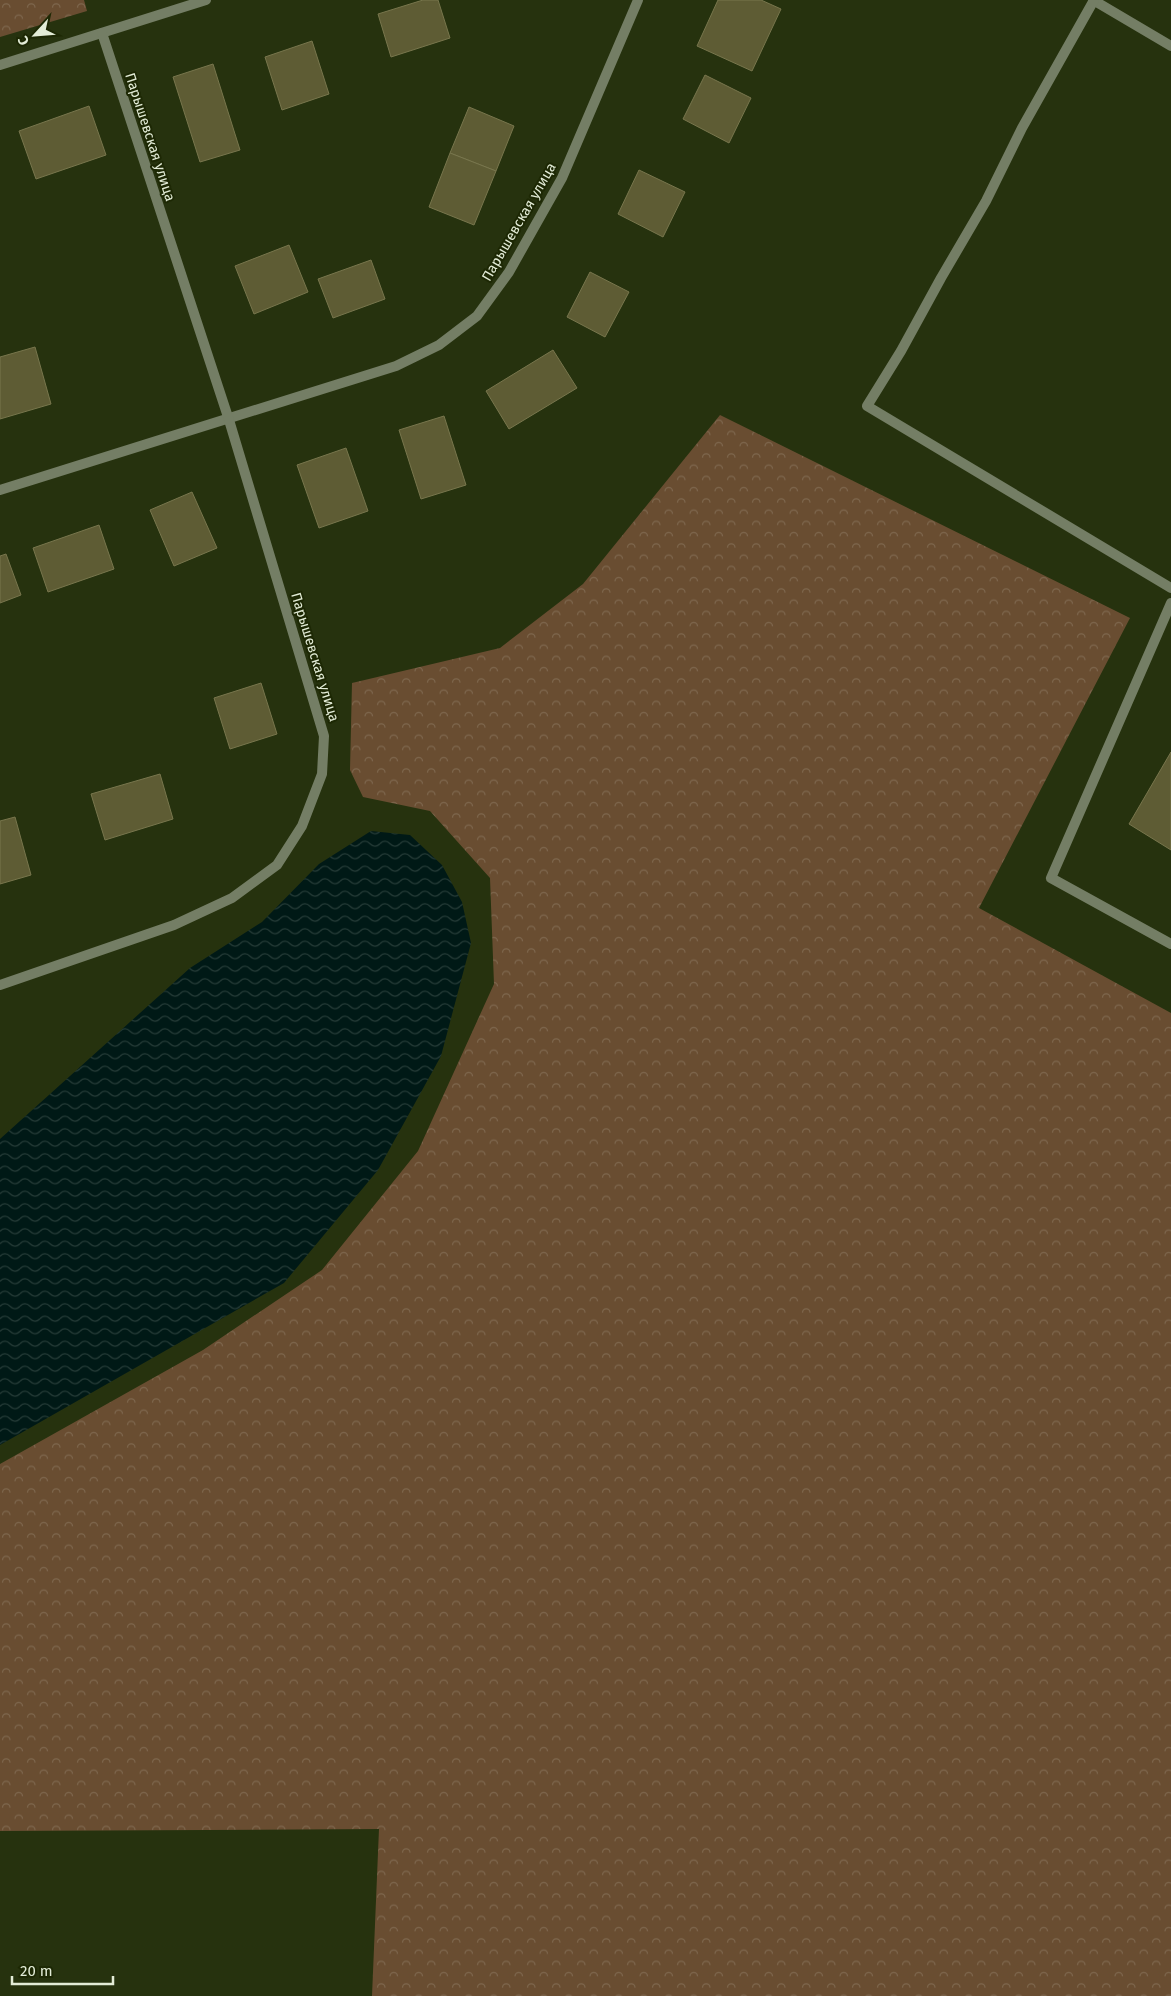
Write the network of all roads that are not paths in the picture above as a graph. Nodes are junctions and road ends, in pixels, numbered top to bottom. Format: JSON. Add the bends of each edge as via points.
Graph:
{"nodes":[{"id":1,"x":206,"y":0,"type":"edge"},
{"id":2,"x":638,"y":0,"type":"edge"},
{"id":3,"x":102,"y":33,"type":"junction"},
{"id":4,"x":1171,"y":46,"type":"edge"},
{"id":5,"x":0,"y":65,"type":"edge"},
{"id":6,"x":228,"y":420,"type":"junction"},
{"id":7,"x":0,"y":490,"type":"edge"},
{"id":8,"x":1171,"y":588,"type":"edge"},
{"id":9,"x":1171,"y":603,"type":"edge"},
{"id":10,"x":1171,"y":944,"type":"edge"},
{"id":11,"x":0,"y":985,"type":"edge"}],
"edges":[{"from":1,"to":3,"type":"street"},
{"from":2,"to":6,"type":"street","name":"Парышевская улица","via":[[562,178],[509,272],[477,316],[439,345],[396,366]]},
{"from":3,"to":5,"type":"street"},
{"from":3,"to":6,"type":"street","name":"Парышевская улица"},
{"from":4,"to":8,"type":"street","via":[[1094,0],[1022,128],[986,201],[867,406]]},
{"from":6,"to":7,"type":"street","name":"Парышевская улица"},
{"from":6,"to":11,"type":"street","name":"Парышевская улица","via":[[324,736],[322,774],[302,826],[277,864],[232,898],[174,925]]},
{"from":9,"to":10,"type":"street","via":[[1051,878]]}]}
